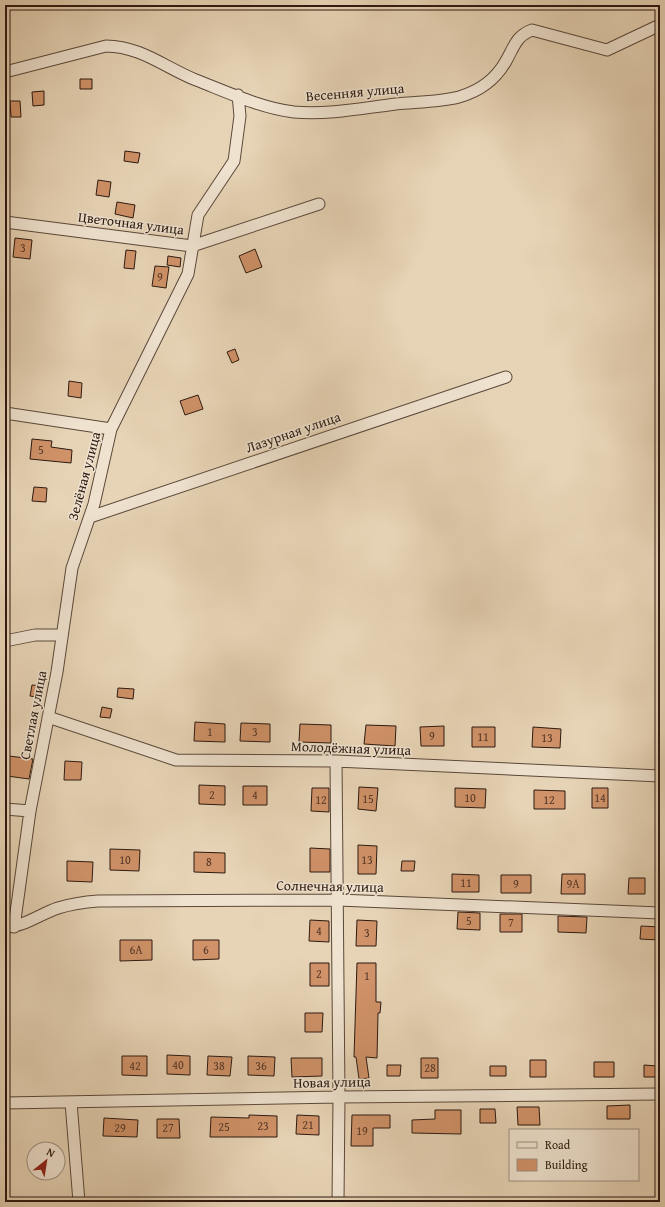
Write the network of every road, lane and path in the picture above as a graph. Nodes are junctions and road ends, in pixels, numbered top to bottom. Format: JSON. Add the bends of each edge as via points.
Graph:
{"nodes":[{"id":1,"x":660,"y":25,"type":"edge"},
{"id":2,"x":5,"y":72,"type":"edge"},
{"id":3,"x":238,"y":95,"type":"junction"},
{"id":4,"x":319,"y":204,"type":"dead end"},
{"id":5,"x":5,"y":222,"type":"edge"},
{"id":6,"x":192,"y":246,"type":"junction"},
{"id":7,"x":506,"y":376,"type":"dead end"},
{"id":8,"x":5,"y":413,"type":"edge"},
{"id":9,"x":111,"y":429,"type":"junction"},
{"id":10,"x":90,"y":516,"type":"junction"},
{"id":11,"x":61,"y":635,"type":"junction"},
{"id":12,"x":5,"y":641,"type":"edge"},
{"id":13,"x":48,"y":717,"type":"junction"},
{"id":14,"x":336,"y":761,"type":"junction"},
{"id":15,"x":660,"y":776,"type":"edge"},
{"id":16,"x":5,"y":809,"type":"edge"},
{"id":17,"x":30,"y":811,"type":"junction"},
{"id":18,"x":338,"y":900,"type":"junction"},
{"id":19,"x":660,"y":913,"type":"edge"},
{"id":20,"x":10,"y":927,"type":"edge"},
{"id":21,"x":660,"y":1094,"type":"edge"},
{"id":22,"x":339,"y":1097,"type":"junction"},
{"id":23,"x":72,"y":1102,"type":"junction"},
{"id":24,"x":5,"y":1104,"type":"edge"},
{"id":25,"x":80,"y":1202,"type":"edge"},
{"id":26,"x":338,"y":1202,"type":"edge"}],
"edges":[{"from":1,"to":3,"type":"street","name":"Весенняя улица","via":[[607,50],[537,30],[525,32],[516,40],[506,61],[493,79],[481,88],[459,97],[322,112],[293,112]]},
{"from":2,"to":3,"type":"street","name":"Весенняя улица","via":[[106,46],[118,46],[131,49],[194,79]]},
{"from":3,"to":6,"type":"street","via":[[240,116],[234,161],[198,215]]},
{"from":4,"to":6,"type":"street","name":"Цветочная улица"},
{"from":5,"to":6,"type":"street","name":"Цветочная улица"},
{"from":6,"to":9,"type":"street","via":[[188,274]]},
{"from":7,"to":10,"type":"street","name":"Лазурная улица"},
{"from":8,"to":9,"type":"street","name":"Зелёная улица"},
{"from":9,"to":10,"type":"street","name":"Зелёная улица"},
{"from":10,"to":11,"type":"street","name":"Зелёная улица","via":[[72,568]]},
{"from":11,"to":12,"type":"street"},
{"from":11,"to":13,"type":"street","name":"Светлая улица"},
{"from":13,"to":14,"type":"street","name":"Молодёжная улица","via":[[176,760]]},
{"from":13,"to":17,"type":"street","name":"Светлая улица"},
{"from":14,"to":15,"type":"street","name":"Молодёжная улица"},
{"from":14,"to":18,"type":"street"},
{"from":16,"to":17,"type":"street"},
{"from":17,"to":20,"type":"street","name":"Светлая улица"},
{"from":18,"to":19,"type":"street","name":"Солнечная улица"},
{"from":18,"to":20,"type":"street","name":"Солнечная улица","via":[[79,902]]},
{"from":18,"to":22,"type":"street"},
{"from":21,"to":22,"type":"street","name":"Новая улица"},
{"from":22,"to":23,"type":"street","name":"Новая улица"},
{"from":22,"to":26,"type":"street"},
{"from":23,"to":24,"type":"street","name":"Новая улица"},
{"from":23,"to":25,"type":"street"}]}
